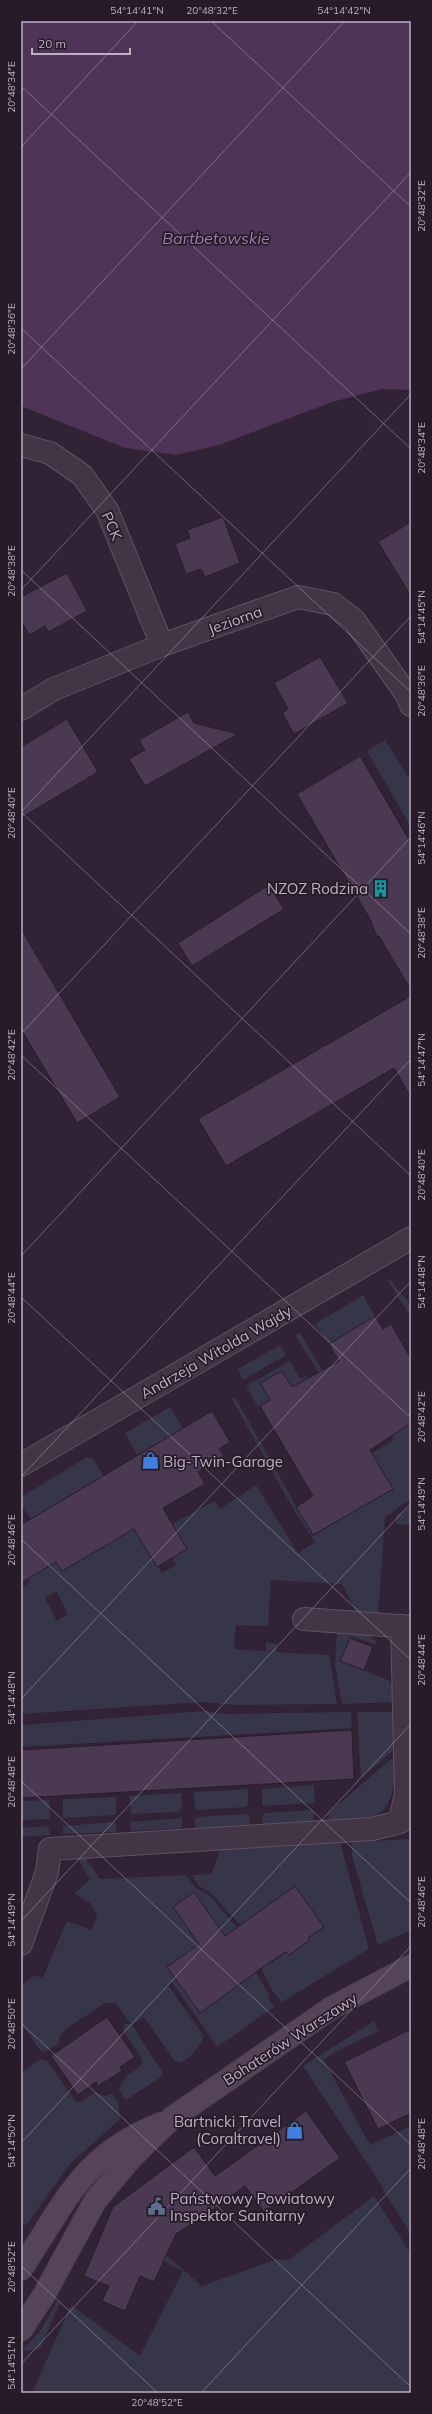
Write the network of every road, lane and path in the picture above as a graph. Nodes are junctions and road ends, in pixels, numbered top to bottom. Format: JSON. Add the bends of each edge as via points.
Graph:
{"nodes":[{"id":1,"x":21,"y":445,"type":"edge"},
{"id":2,"x":162,"y":645,"type":"junction"},
{"id":3,"x":411,"y":705,"type":"edge"},
{"id":4,"x":21,"y":709,"type":"edge"},
{"id":5,"x":411,"y":1238,"type":"edge"},
{"id":6,"x":21,"y":1465,"type":"edge"},
{"id":7,"x":304,"y":1618,"type":"dead end"},
{"id":8,"x":407,"y":1627,"type":"edge"},
{"id":9,"x":21,"y":1944,"type":"edge"},
{"id":10,"x":411,"y":1966,"type":"edge"},
{"id":11,"x":172,"y":2118,"type":"junction"},
{"id":12,"x":22,"y":2268,"type":"edge"},
{"id":13,"x":21,"y":2330,"type":"edge"}],
"edges":[{"from":1,"to":2,"type":"street","name":"PCK","via":[[50,452],[82,475],[107,510]]},
{"from":2,"to":3,"type":"street","name":"Jeziorna","via":[[298,597],[333,604],[354,620],[407,695]]},
{"from":2,"to":4,"type":"street","name":"Jeziorna","via":[[54,689]]},
{"from":5,"to":6,"type":"street","name":"Andrzeja Witolda Wajdy"},
{"from":7,"to":8,"type":"street"},
{"from":8,"to":9,"type":"street","via":[[406,1793],[400,1822],[372,1829],[50,1849],[47,1872]]},
{"from":10,"to":11,"type":"main road","name":"Bohaterów Warszawy","via":[[333,2007]]},
{"from":11,"to":12,"type":"main road","name":"Bohaterów Warszawy","via":[[134,2134],[99,2159],[63,2201]]},
{"from":11,"to":13,"type":"main road","name":"Bohaterów Warszawy","via":[[130,2159],[95,2201],[44,2295]]}]}
